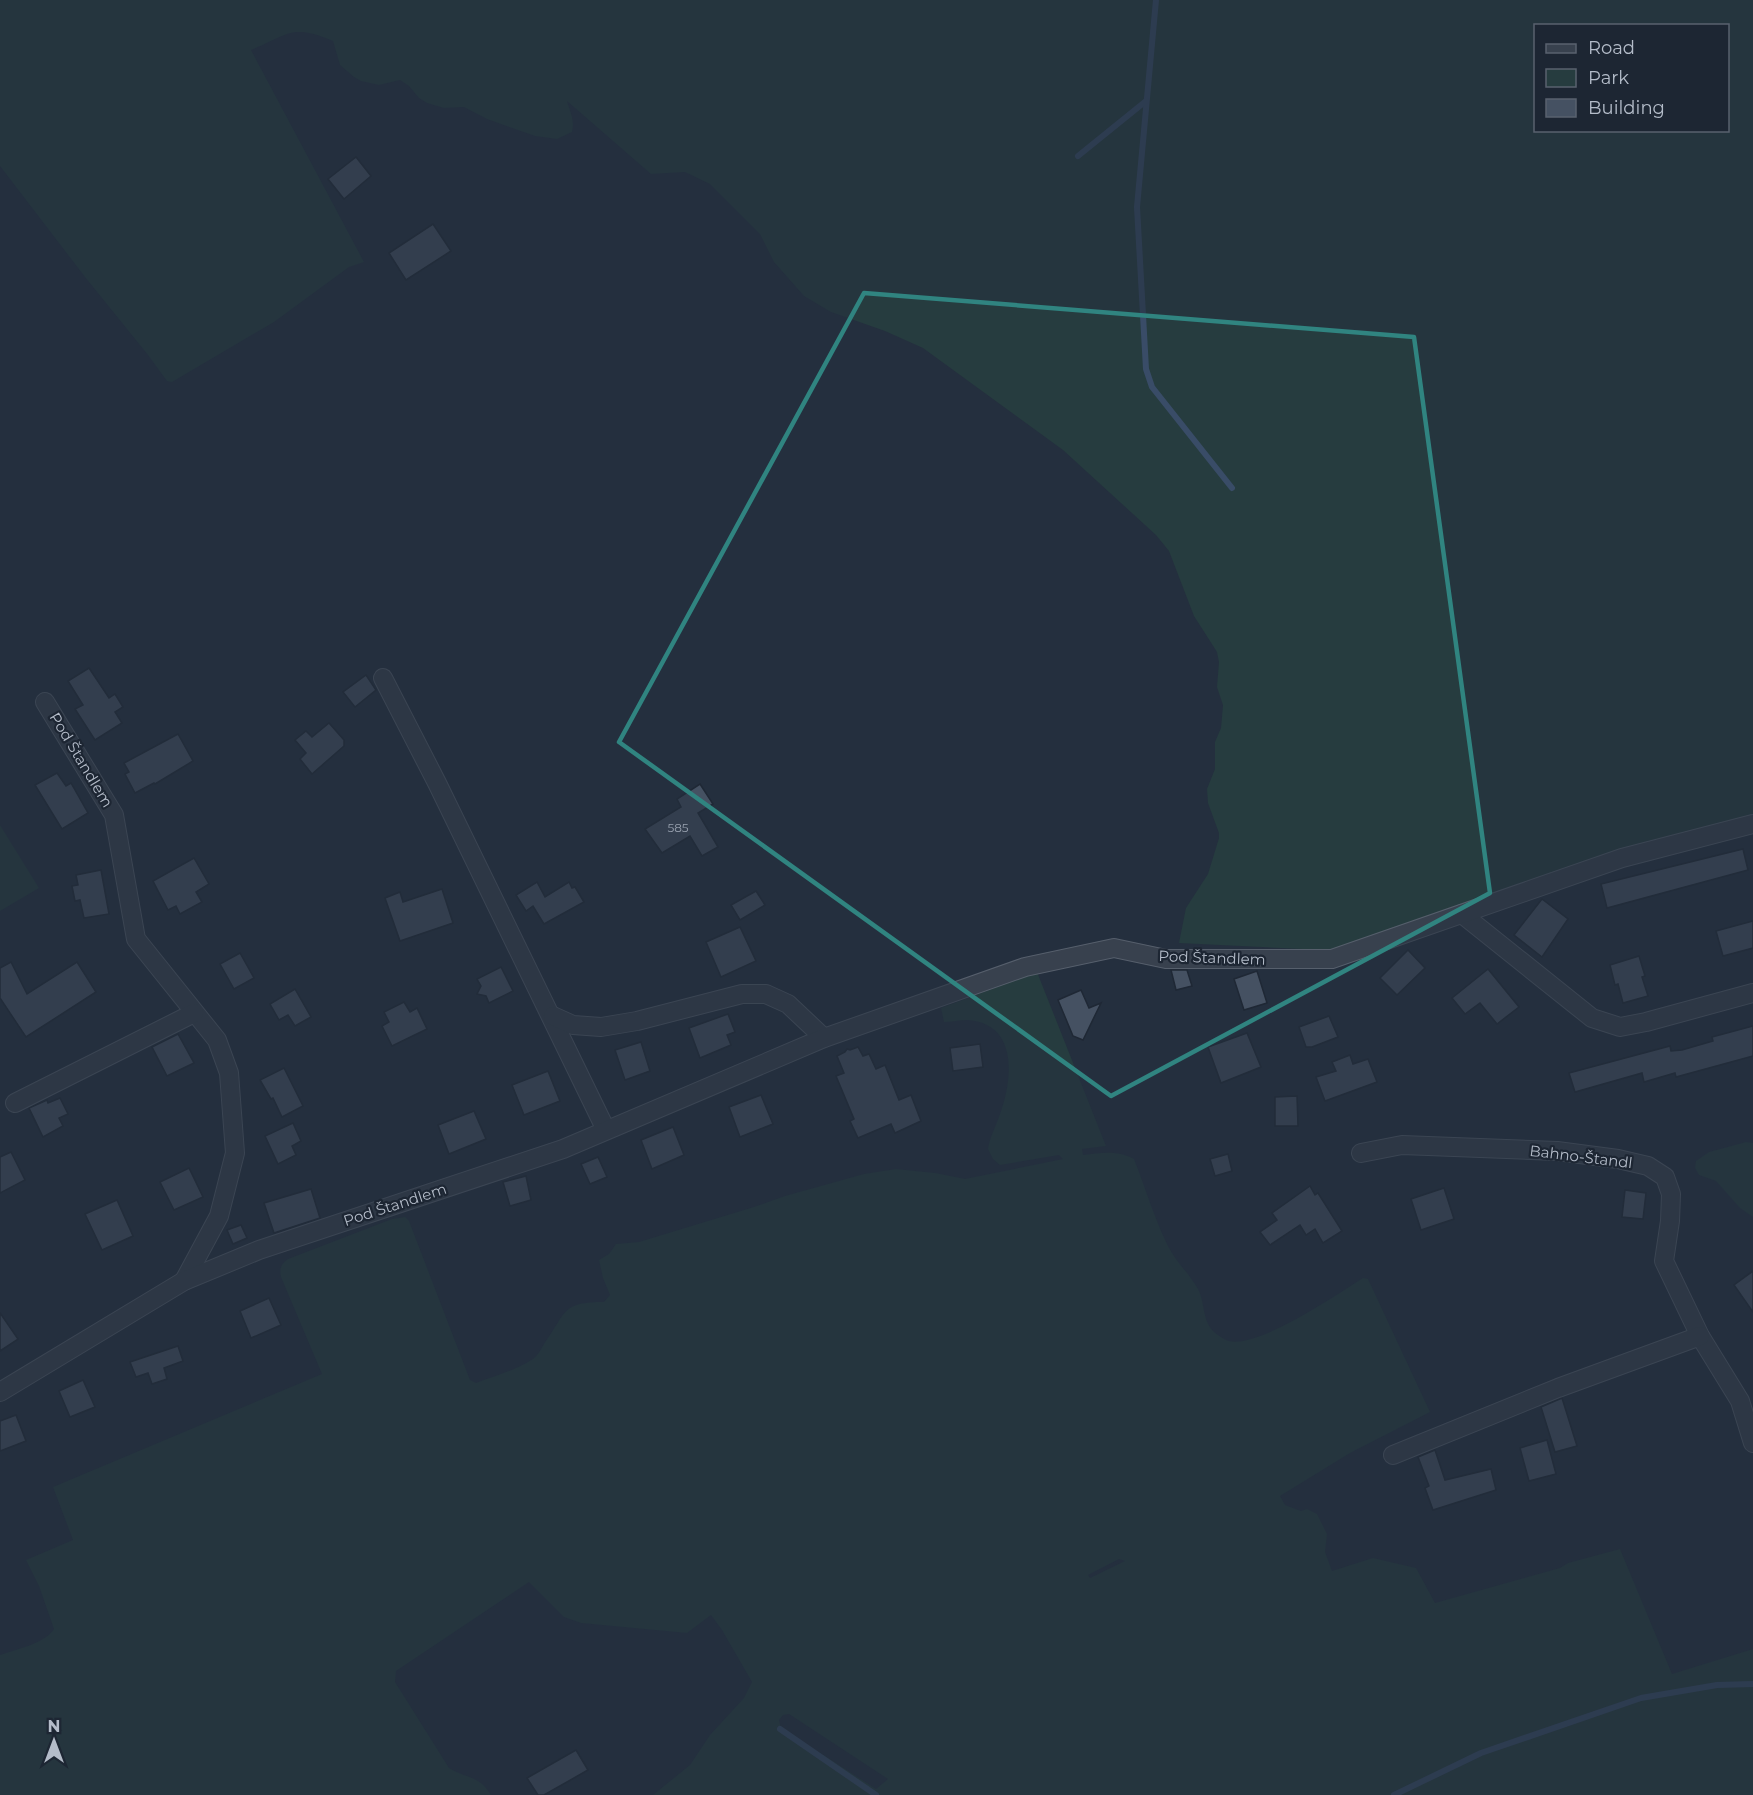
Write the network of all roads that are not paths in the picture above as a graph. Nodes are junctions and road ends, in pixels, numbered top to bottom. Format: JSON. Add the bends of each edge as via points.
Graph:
{"nodes":[{"id":1,"x":383,"y":678,"type":"dead end"},
{"id":2,"x":45,"y":702,"type":"dead end"},
{"id":3,"x":1753,"y":824,"type":"edge"},
{"id":4,"x":1462,"y":914,"type":"junction"},
{"id":5,"x":1753,"y":993,"type":"edge"},
{"id":6,"x":194,"y":1013,"type":"junction"},
{"id":7,"x":552,"y":1016,"type":"junction"},
{"id":8,"x":824,"y":1038,"type":"junction"},
{"id":9,"x":15,"y":1103,"type":"dead end"},
{"id":10,"x":606,"y":1130,"type":"junction"},
{"id":11,"x":1361,"y":1153,"type":"dead end"},
{"id":12,"x":184,"y":1281,"type":"junction"},
{"id":13,"x":1700,"y":1336,"type":"junction"},
{"id":14,"x":0,"y":1392,"type":"edge"},
{"id":15,"x":1753,"y":1443,"type":"edge"},
{"id":16,"x":1393,"y":1455,"type":"dead end"}],
"edges":[{"from":1,"to":7,"type":"street"},
{"from":2,"to":6,"type":"street","name":"Pod Štandlem","via":[[114,815],[135,939]]},
{"from":3,"to":4,"type":"street","name":"Pod Štandlem","via":[[1622,858]]},
{"from":4,"to":5,"type":"street","via":[[1592,1018],[1620,1027]]},
{"from":4,"to":8,"type":"street","name":"Pod Štandlem","via":[[1332,959],[1166,959],[1114,948],[1025,967]]},
{"from":6,"to":9,"type":"street"},
{"from":6,"to":12,"type":"street","name":"Pod Štandlem","via":[[217,1040],[229,1072],[235,1153],[219,1215]]},
{"from":7,"to":8,"type":"street","via":[[573,1025],[602,1027],[742,994],[766,994],[788,1004]]},
{"from":7,"to":10,"type":"street"},
{"from":8,"to":10,"type":"street","name":"Pod Štandlem"},
{"from":10,"to":12,"type":"street","name":"Pod Štandlem","via":[[563,1149],[259,1250]]},
{"from":11,"to":13,"type":"street","name":"Bahno-Štandl","via":[[1402,1145],[1446,1145],[1557,1151],[1648,1166],[1665,1177],[1671,1194],[1664,1261]]},
{"from":12,"to":14,"type":"street","name":"Pod Štandlem"},
{"from":13,"to":15,"type":"street","name":"Bahno-Štandl","via":[[1740,1401]]},
{"from":13,"to":16,"type":"street"}]}
